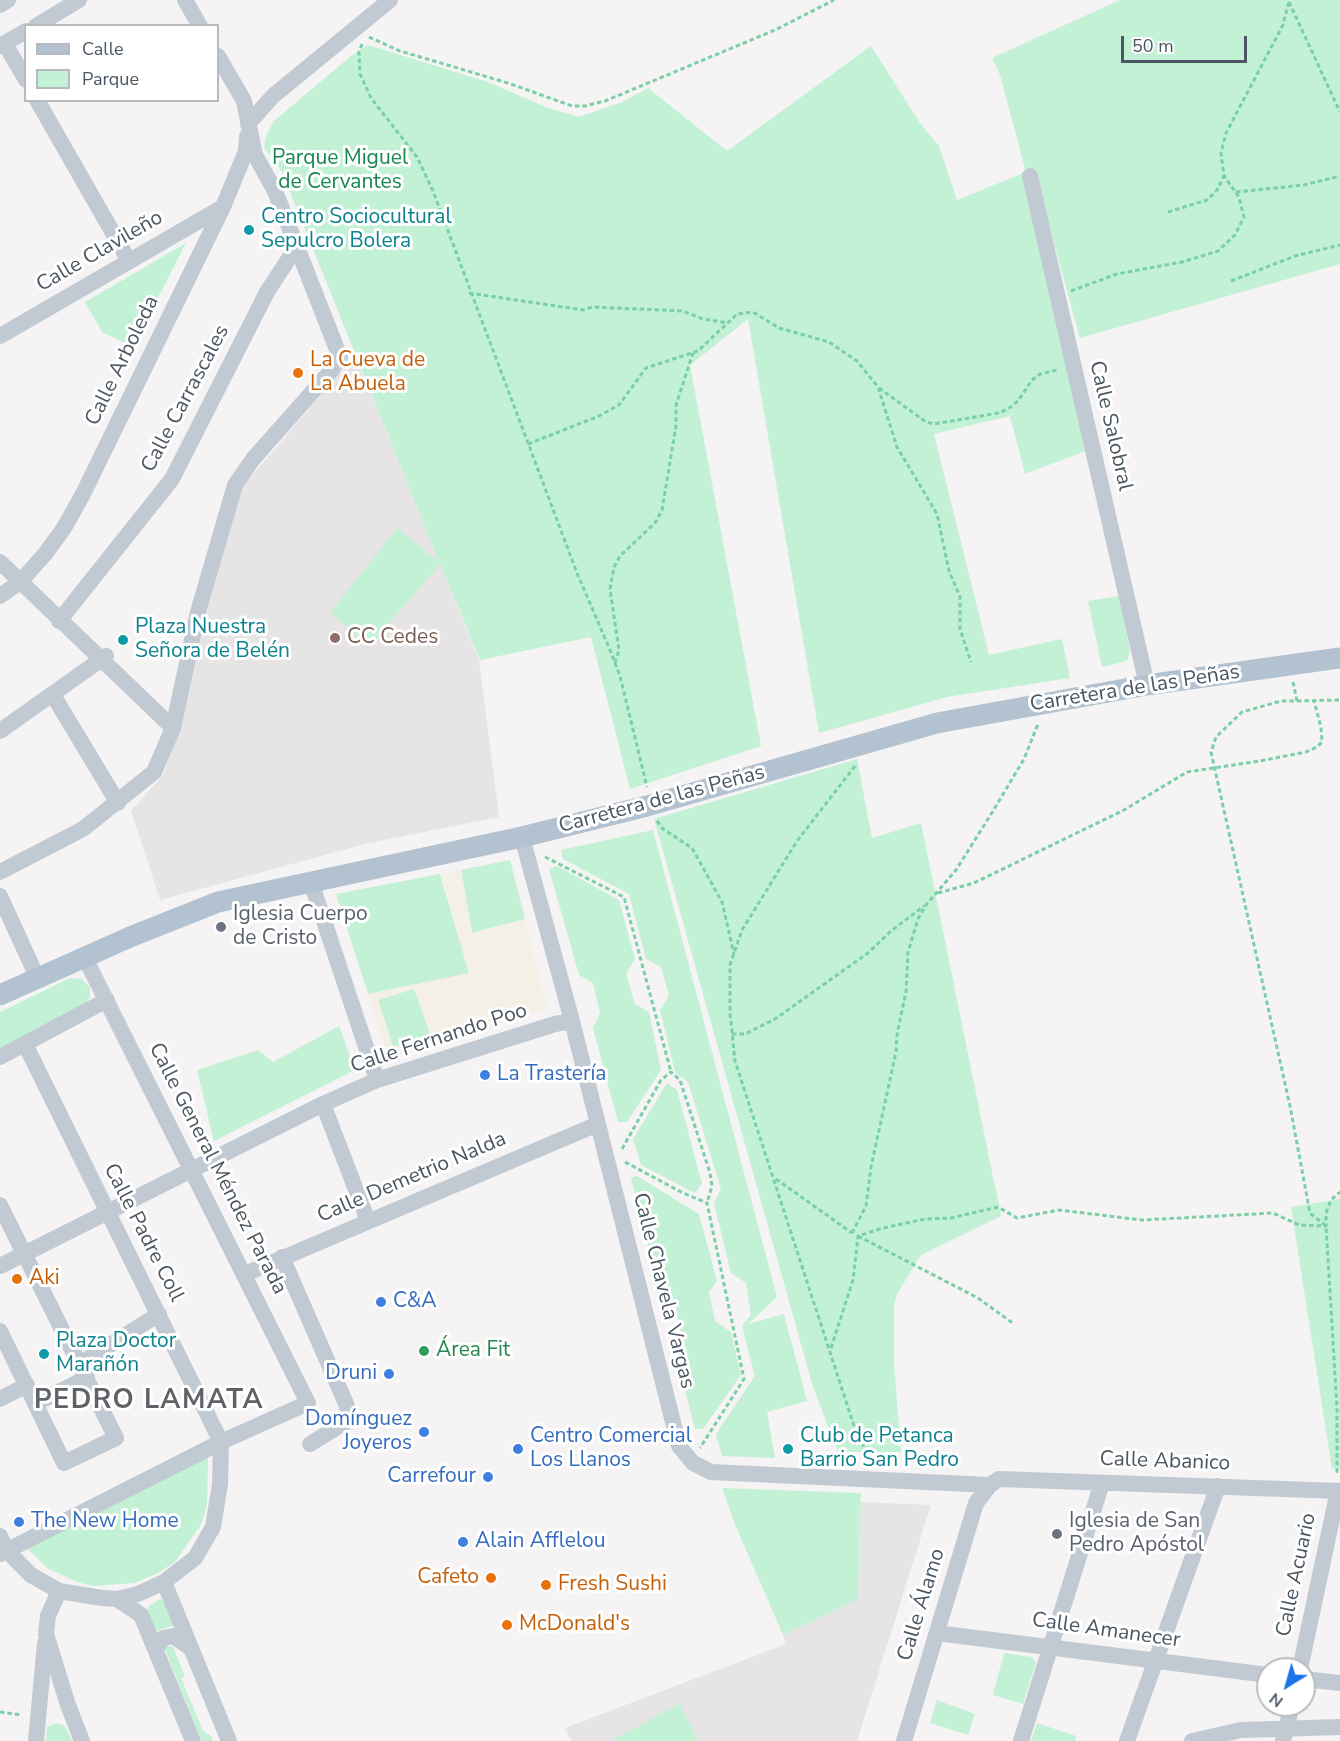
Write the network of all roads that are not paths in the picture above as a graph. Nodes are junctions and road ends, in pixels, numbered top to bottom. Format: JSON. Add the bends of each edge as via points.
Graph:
{"nodes":[{"id":1,"x":8,"y":0,"type":"edge"},
{"id":2,"x":79,"y":0,"type":"edge"},
{"id":3,"x":185,"y":0,"type":"edge"},
{"id":4,"x":390,"y":0,"type":"edge"},
{"id":5,"x":0,"y":5,"type":"edge"},
{"id":6,"x":39,"y":24,"type":"edge"},
{"id":7,"x":199,"y":24,"type":"edge"},
{"id":8,"x":24,"y":32,"type":"edge"},
{"id":9,"x":2,"y":45,"type":"edge"},
{"id":10,"x":219,"y":58,"type":"edge"},
{"id":11,"x":24,"y":77,"type":"edge"},
{"id":12,"x":38,"y":102,"type":"edge"},
{"id":13,"x":248,"y":124,"type":"junction"},
{"id":14,"x":1030,"y":176,"type":"dead end"},
{"id":15,"x":223,"y":207,"type":"junction"},
{"id":16,"x":297,"y":246,"type":"junction"},
{"id":17,"x":129,"y":261,"type":"junction"},
{"id":18,"x":0,"y":336,"type":"edge"},
{"id":19,"x":0,"y":562,"type":"edge"},
{"id":20,"x":20,"y":582,"type":"junction"},
{"id":21,"x":0,"y":596,"type":"edge"},
{"id":22,"x":59,"y":621,"type":"junction"},
{"id":23,"x":104,"y":658,"type":"junction"},
{"id":24,"x":1340,"y":658,"type":"edge"},
{"id":25,"x":1147,"y":685,"type":"junction"},
{"id":26,"x":53,"y":695,"type":"junction"},
{"id":27,"x":173,"y":728,"type":"junction"},
{"id":28,"x":0,"y":731,"type":"edge"},
{"id":29,"x":118,"y":803,"type":"junction"},
{"id":30,"x":522,"y":837,"type":"junction"},
{"id":31,"x":0,"y":872,"type":"edge"},
{"id":32,"x":311,"y":882,"type":"junction"},
{"id":33,"x":1,"y":901,"type":"edge"},
{"id":34,"x":84,"y":956,"type":"junction"},
{"id":35,"x":37,"y":977,"type":"junction"},
{"id":36,"x":0,"y":995,"type":"edge"},
{"id":37,"x":107,"y":1000,"type":"junction"},
{"id":38,"x":572,"y":1021,"type":"junction"},
{"id":39,"x":25,"y":1044,"type":"junction"},
{"id":40,"x":0,"y":1057,"type":"edge"},
{"id":41,"x":377,"y":1080,"type":"junction"},
{"id":42,"x":323,"y":1104,"type":"junction"},
{"id":43,"x":598,"y":1124,"type":"junction"},
{"id":44,"x":192,"y":1170,"type":"junction"},
{"id":45,"x":0,"y":1205,"type":"edge"},
{"id":46,"x":107,"y":1213,"type":"junction"},
{"id":47,"x":368,"y":1221,"type":"junction"},
{"id":48,"x":24,"y":1255,"type":"junction"},
{"id":49,"x":282,"y":1257,"type":"junction"},
{"id":50,"x":0,"y":1266,"type":"edge"},
{"id":51,"x":245,"y":1274,"type":"junction"},
{"id":52,"x":159,"y":1314,"type":"junction"},
{"id":53,"x":0,"y":1331,"type":"edge"},
{"id":54,"x":83,"y":1371,"type":"junction"},
{"id":55,"x":27,"y":1385,"type":"junction"},
{"id":56,"x":0,"y":1399,"type":"edge"},
{"id":57,"x":36,"y":1404,"type":"junction"},
{"id":58,"x":221,"y":1442,"type":"junction"},
{"id":59,"x":310,"y":1444,"type":"dead end"},
{"id":60,"x":1102,"y":1483,"type":"junction"},
{"id":61,"x":990,"y":1485,"type":"junction"},
{"id":62,"x":1218,"y":1486,"type":"junction"},
{"id":63,"x":1339,"y":1491,"type":"edge"},
{"id":64,"x":2,"y":1547,"type":"edge"},
{"id":65,"x":158,"y":1584,"type":"junction"},
{"id":66,"x":59,"y":1591,"type":"junction"},
{"id":67,"x":117,"y":1599,"type":"junction"},
{"id":68,"x":141,"y":1615,"type":"junction"},
{"id":69,"x":937,"y":1633,"type":"junction"},
{"id":70,"x":46,"y":1634,"type":"junction"},
{"id":71,"x":1051,"y":1646,"type":"junction"},
{"id":72,"x":189,"y":1647,"type":"junction"},
{"id":73,"x":156,"y":1649,"type":"junction"},
{"id":74,"x":1303,"y":1657,"type":"edge"},
{"id":75,"x":1155,"y":1661,"type":"junction"},
{"id":76,"x":1256,"y":1674,"type":"edge"},
{"id":77,"x":1316,"y":1680,"type":"edge"},
{"id":78,"x":1340,"y":1683,"type":"edge"},
{"id":79,"x":1289,"y":1717,"type":"edge"},
{"id":80,"x":1340,"y":1727,"type":"edge"},
{"id":81,"x":1285,"y":1734,"type":"edge"},
{"id":82,"x":36,"y":1741,"type":"edge"},
{"id":83,"x":82,"y":1741,"type":"edge"},
{"id":84,"x":193,"y":1741,"type":"edge"},
{"id":85,"x":230,"y":1741,"type":"edge"},
{"id":86,"x":904,"y":1741,"type":"edge"},
{"id":87,"x":1020,"y":1741,"type":"edge"},
{"id":88,"x":1126,"y":1741,"type":"edge"},
{"id":89,"x":1192,"y":1741,"type":"edge"}],
"edges":[{"from":1,"to":5,"type":"street"},
{"from":2,"to":6,"type":"street"},
{"from":3,"to":7,"type":"street"},
{"from":4,"to":13,"type":"street","via":[[273,96]]},
{"from":8,"to":9,"type":"street"},
{"from":9,"to":11,"type":"street"},
{"from":10,"to":13,"type":"street","via":[[243,101]]},
{"from":12,"to":17,"type":"street"},
{"from":13,"to":15,"type":"street","name":"Calle Arboleda","via":[[246,151]]},
{"from":13,"to":16,"type":"street","via":[[255,155],[275,191]]},
{"from":14,"to":25,"type":"street","name":"Calle Salobral"},
{"from":15,"to":17,"type":"street","name":"Calle Clavileño"},
{"from":15,"to":20,"type":"street","name":"Calle Arboleda","via":[[83,494],[64,528]]},
{"from":16,"to":22,"type":"street","name":"Calle Carrascales","via":[[267,292],[172,479]]},
{"from":16,"to":27,"type":"street","via":[[339,357],[235,485],[198,612]]},
{"from":17,"to":18,"type":"street","name":"Calle Clavileño"},
{"from":19,"to":20,"type":"street"},
{"from":20,"to":21,"type":"street","name":"Calle Arboleda"},
{"from":20,"to":22,"type":"street"},
{"from":22,"to":23,"type":"street"},
{"from":23,"to":26,"type":"street"},
{"from":23,"to":27,"type":"street"},
{"from":24,"to":25,"type":"main road","name":"Carretera de las Peñas"},
{"from":25,"to":30,"type":"main road","name":"Carretera de las Peñas","via":[[937,723],[647,806]]},
{"from":26,"to":28,"type":"street"},
{"from":26,"to":29,"type":"street"},
{"from":27,"to":29,"type":"street","via":[[154,772]]},
{"from":29,"to":31,"type":"street","via":[[83,829]]},
{"from":30,"to":32,"type":"main road","name":"Carretera de las Peñas"},
{"from":30,"to":38,"type":"street","name":"Calle Chavela Vargas"},
{"from":32,"to":34,"type":"main road","name":"Carretera de las Peñas","via":[[218,902]]},
{"from":32,"to":41,"type":"street"},
{"from":33,"to":35,"type":"street"},
{"from":34,"to":35,"type":"main road","name":"Carretera de las Peñas"},
{"from":34,"to":37,"type":"street","name":"Calle General Méndez Parada"},
{"from":35,"to":36,"type":"main road","name":"Carretera de las Peñas"},
{"from":37,"to":39,"type":"street"},
{"from":37,"to":44,"type":"street","name":"Calle General Méndez Parada"},
{"from":38,"to":41,"type":"street","name":"Calle Fernando Poo"},
{"from":38,"to":43,"type":"street","name":"Calle Chavela Vargas"},
{"from":39,"to":40,"type":"street"},
{"from":39,"to":46,"type":"street","name":"Calle Padre Coll"},
{"from":41,"to":42,"type":"street","name":"Calle Fernando Poo"},
{"from":42,"to":44,"type":"street","name":"Calle Fernando Poo"},
{"from":42,"to":47,"type":"street"},
{"from":43,"to":47,"type":"street","name":"Calle Demetrio Nalda"},
{"from":43,"to":61,"type":"street","name":"Calle Chavela Vargas","via":[[679,1446],[693,1463],[711,1472]]},
{"from":44,"to":46,"type":"street","name":"Calle Fernando Poo"},
{"from":44,"to":51,"type":"street","name":"Calle General Méndez Parada"},
{"from":45,"to":48,"type":"street"},
{"from":46,"to":48,"type":"street","name":"Calle Fernando Poo"},
{"from":46,"to":52,"type":"street","name":"Calle Padre Coll"},
{"from":47,"to":49,"type":"street","name":"Calle Demetrio Nalda"},
{"from":48,"to":50,"type":"street","name":"Calle Fernando Poo"},
{"from":48,"to":54,"type":"street"},
{"from":49,"to":51,"type":"street","name":"Calle Demetrio Nalda"},
{"from":49,"to":59,"type":"street","via":[[348,1406],[349,1420]]},
{"from":51,"to":58,"type":"street","name":"Calle General Méndez Parada","via":[[308,1402]]},
{"from":52,"to":54,"type":"street"},
{"from":52,"to":58,"type":"street","name":"Calle Padre Coll"},
{"from":53,"to":55,"type":"street"},
{"from":54,"to":57,"type":"street"},
{"from":54,"to":57,"type":"street","via":[[116,1438],[64,1463]]},
{"from":55,"to":56,"type":"street"},
{"from":55,"to":57,"type":"street"},
{"from":58,"to":64,"type":"street"},
{"from":58,"to":65,"type":"street","via":[[213,1527],[195,1558]]},
{"from":60,"to":61,"type":"street","name":"Calle Abanico","via":[[999,1479]]},
{"from":60,"to":62,"type":"street","name":"Calle Abanico"},
{"from":60,"to":71,"type":"street"},
{"from":61,"to":69,"type":"street","name":"Calle Álamo","via":[[976,1503]]},
{"from":62,"to":63,"type":"street","name":"Calle Abanico"},
{"from":62,"to":75,"type":"street"},
{"from":63,"to":74,"type":"street","name":"Calle Acuario"},
{"from":64,"to":66,"type":"street","via":[[31,1575]]},
{"from":65,"to":67,"type":"street"},
{"from":65,"to":68,"type":"street"},
{"from":65,"to":72,"type":"street"},
{"from":66,"to":67,"type":"street"},
{"from":66,"to":70,"type":"street","via":[[48,1616]]},
{"from":67,"to":68,"type":"street"},
{"from":68,"to":73,"type":"street"},
{"from":69,"to":71,"type":"street","name":"Calle Amanecer"},
{"from":69,"to":86,"type":"street","name":"Calle Álamo"},
{"from":70,"to":82,"type":"street"},
{"from":70,"to":83,"type":"street"},
{"from":71,"to":75,"type":"street","name":"Calle Amanecer"},
{"from":71,"to":87,"type":"street"},
{"from":72,"to":73,"type":"street","via":[[172,1636],[163,1638]]},
{"from":72,"to":85,"type":"street"},
{"from":73,"to":84,"type":"street"},
{"from":75,"to":76,"type":"street","name":"Calle Amanecer"},
{"from":75,"to":88,"type":"street"},
{"from":77,"to":78,"type":"street"},
{"from":79,"to":81,"type":"street"},
{"from":80,"to":81,"type":"street"},
{"from":81,"to":89,"type":"street","via":[[1241,1730]]}]}
